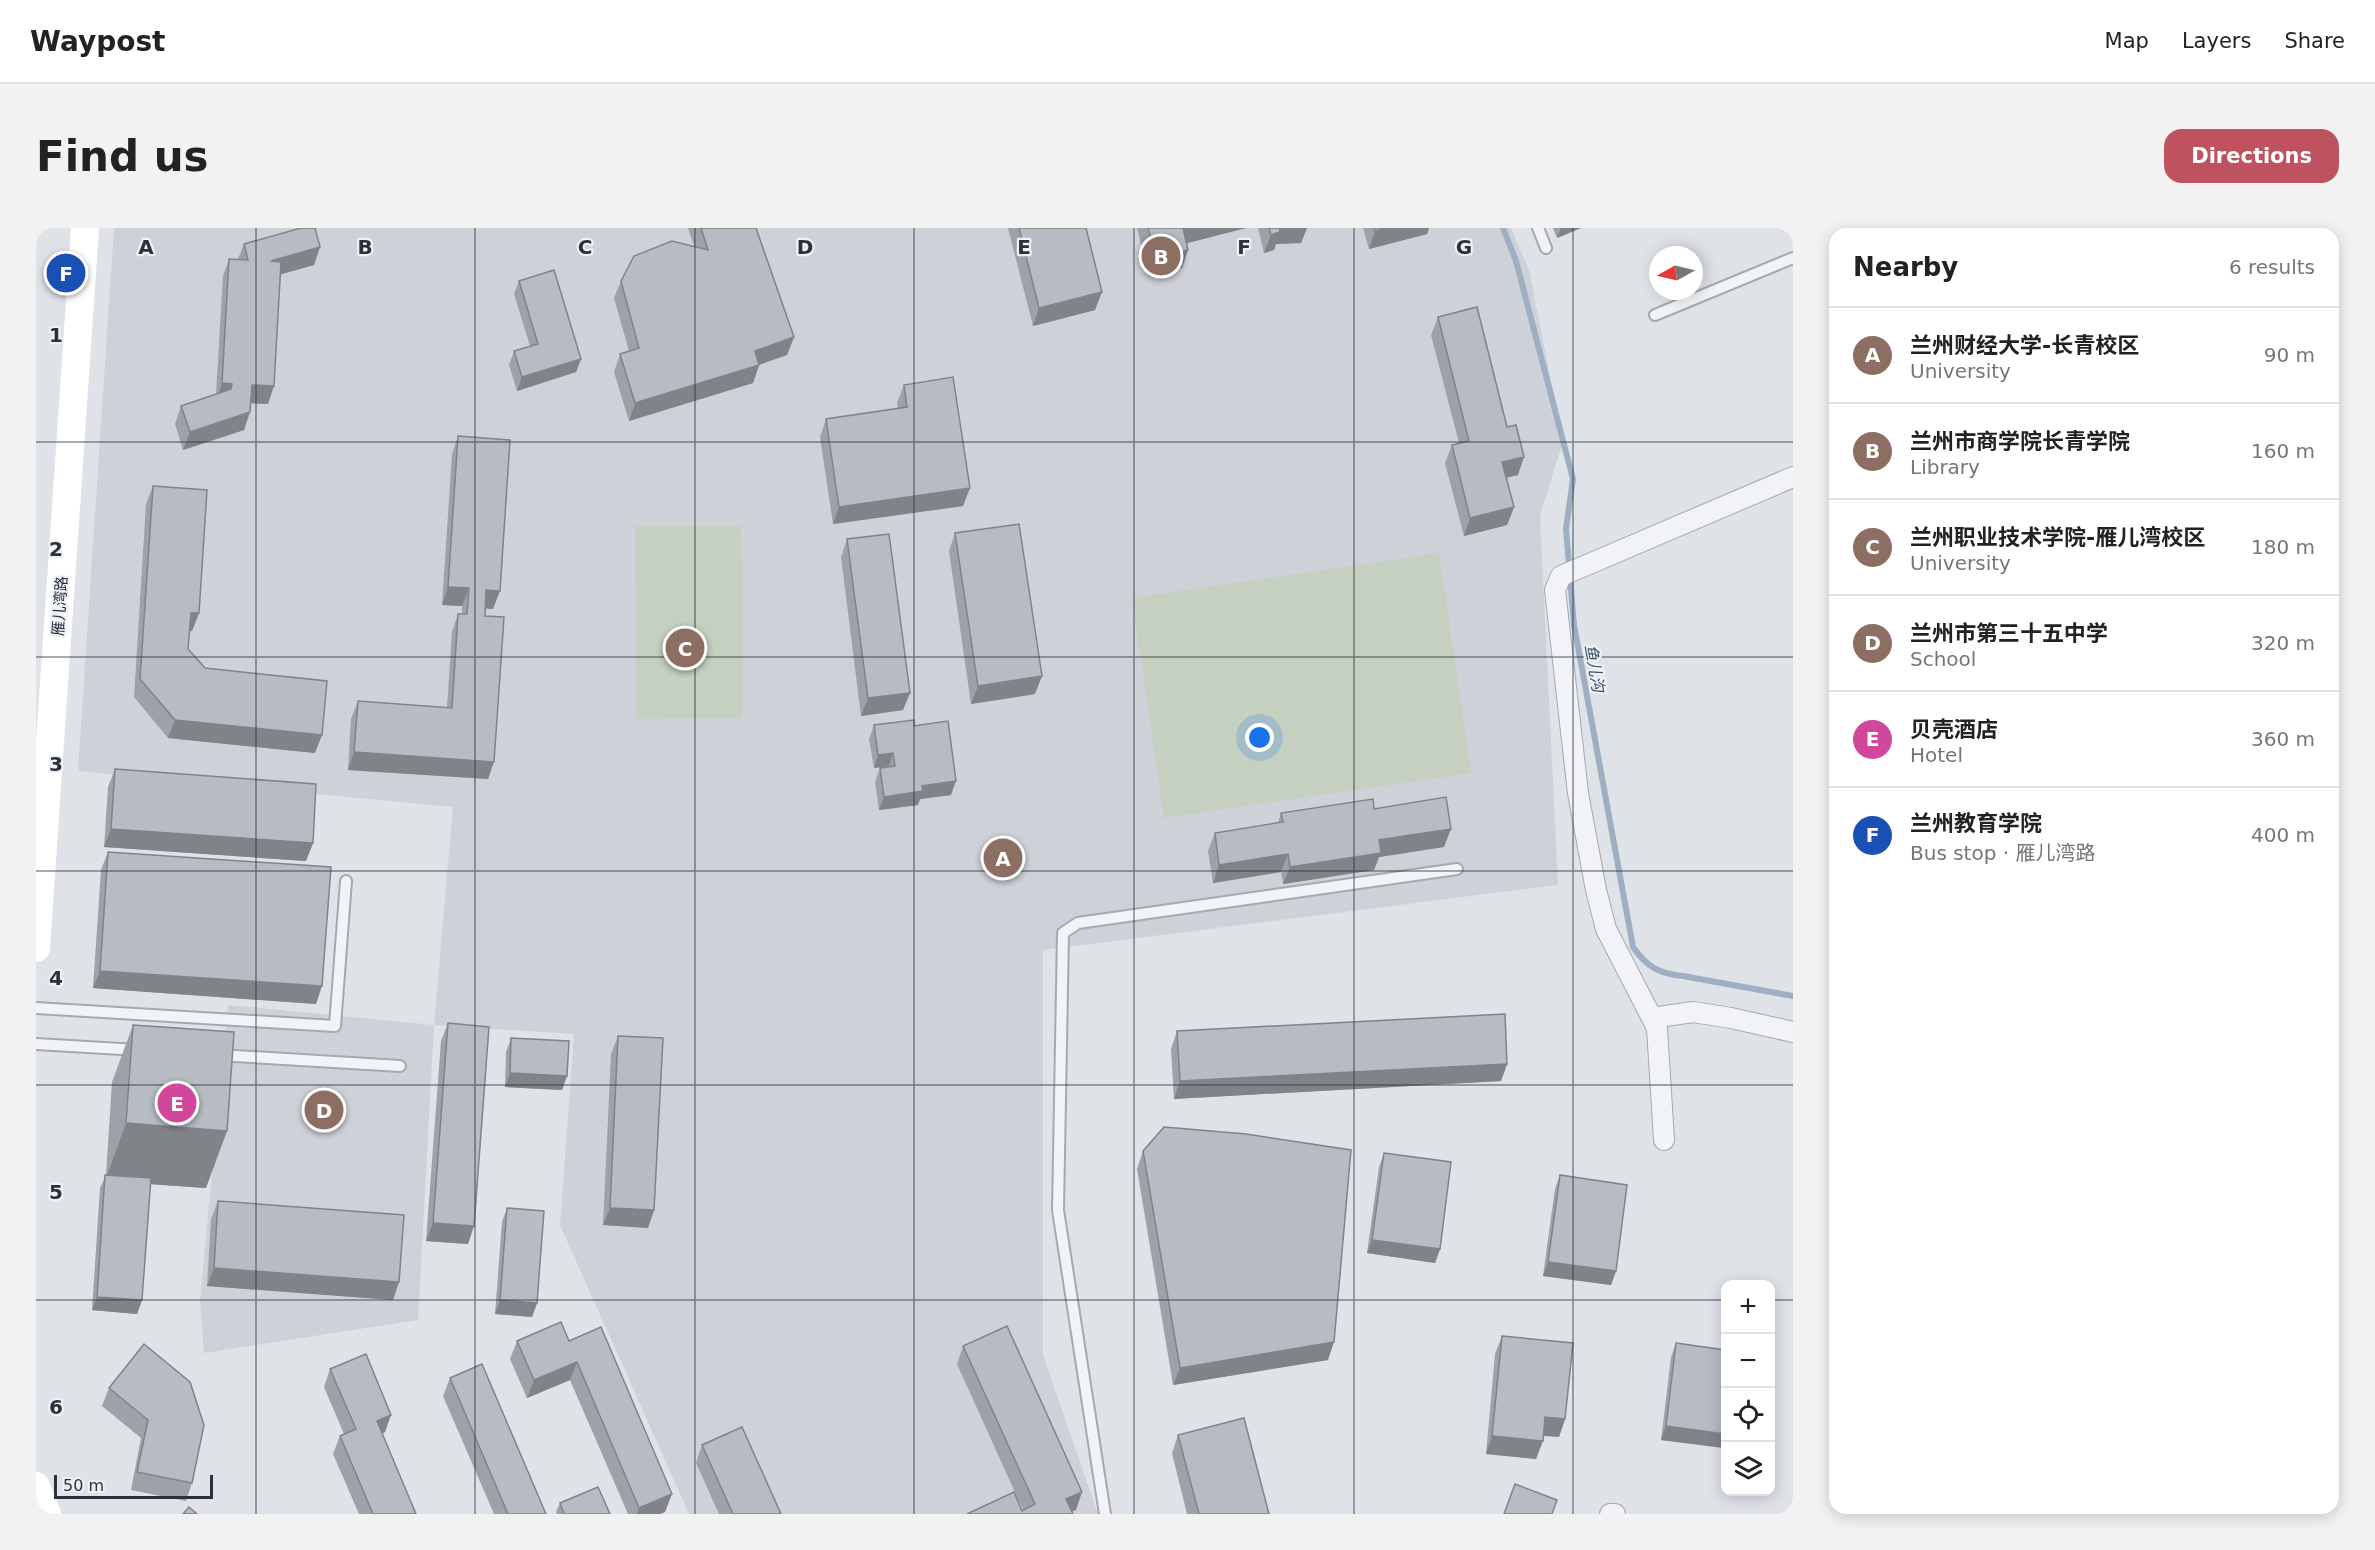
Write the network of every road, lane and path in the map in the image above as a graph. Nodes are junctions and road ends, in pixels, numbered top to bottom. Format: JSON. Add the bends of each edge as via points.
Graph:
{"nodes":[{"id":1,"x":86,"y":228,"type":"edge"},
{"id":2,"x":1538,"y":228,"type":"edge"},
{"id":3,"x":1546,"y":248,"type":"dead end"},
{"id":4,"x":1793,"y":258,"type":"edge"},
{"id":5,"x":1655,"y":315,"type":"dead end"},
{"id":6,"x":1793,"y":477,"type":"edge"},
{"id":7,"x":1457,"y":869,"type":"dead end"},
{"id":8,"x":346,"y":881,"type":"dead end"},
{"id":9,"x":38,"y":905,"type":"edge"},
{"id":10,"x":36,"y":948,"type":"edge"},
{"id":11,"x":36,"y":1008,"type":"edge"},
{"id":12,"x":1652,"y":1018,"type":"junction"},
{"id":13,"x":1793,"y":1032,"type":"edge"},
{"id":14,"x":36,"y":1044,"type":"edge"},
{"id":15,"x":153,"y":1051,"type":"edge"},
{"id":16,"x":212,"y":1055,"type":"edge"},
{"id":17,"x":400,"y":1066,"type":"dead end"},
{"id":18,"x":1664,"y":1140,"type":"dead end"},
{"id":19,"x":36,"y":1486,"type":"edge"},
{"id":20,"x":47,"y":1514,"type":"edge"},
{"id":21,"x":1105,"y":1514,"type":"edge"},
{"id":22,"x":1610,"y":1514,"type":"edge"},
{"id":23,"x":1615,"y":1514,"type":"edge"}],
"edges":[{"from":1,"to":9,"type":"main road","name":"雁儿湾路"},
{"from":2,"to":3,"type":"lane"},
{"from":4,"to":5,"type":"lane"},
{"from":6,"to":12,"type":"street","via":[[1561,576],[1555,590],[1578,793],[1596,890],[1606,929]]},
{"from":7,"to":21,"type":"lane","via":[[1078,923],[1063,933],[1058,1210]]},
{"from":8,"to":11,"type":"lane","via":[[335,1026]]},
{"from":9,"to":10,"type":"main road","name":"雁儿湾路"},
{"from":12,"to":13,"type":"street","via":[[1693,1012]]},
{"from":12,"to":18,"type":"street","via":[[1657,1028]]},
{"from":14,"to":15,"type":"lane"},
{"from":16,"to":17,"type":"lane"},
{"from":19,"to":20,"type":"main road"},
{"from":22,"to":23,"type":"street"}]}
